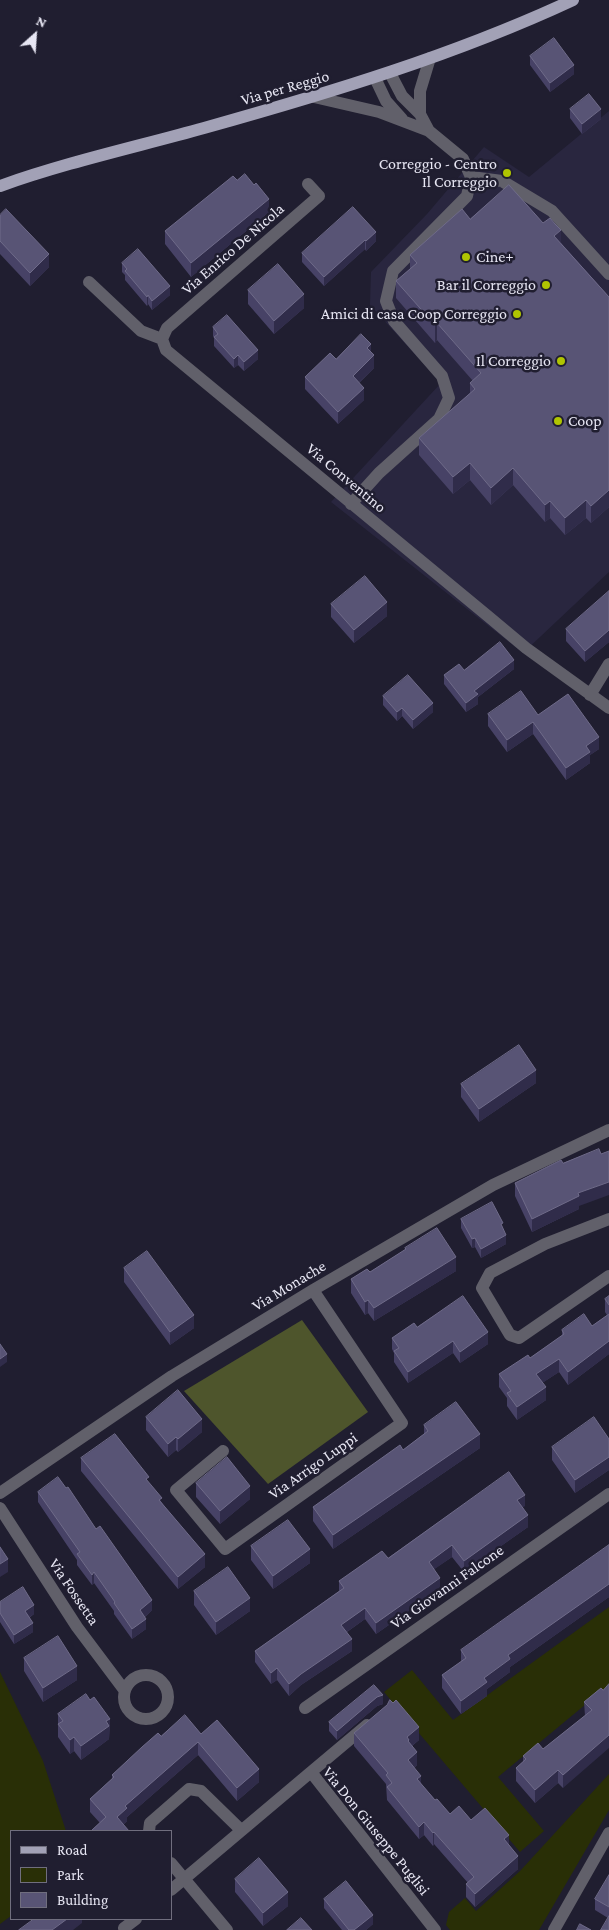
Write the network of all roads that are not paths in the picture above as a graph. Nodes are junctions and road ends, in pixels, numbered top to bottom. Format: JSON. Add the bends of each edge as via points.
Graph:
{"nodes":[{"id":1,"x":573,"y":0,"type":"edge"},
{"id":2,"x":430,"y":58,"type":"junction"},
{"id":3,"x":390,"y":72,"type":"junction"},
{"id":4,"x":375,"y":78,"type":"junction"},
{"id":5,"x":314,"y":97,"type":"junction"},
{"id":6,"x":420,"y":114,"type":"junction"},
{"id":7,"x":403,"y":121,"type":"junction"},
{"id":8,"x":429,"y":131,"type":"junction"},
{"id":9,"x":471,"y":177,"type":"junction"},
{"id":10,"x":308,"y":184,"type":"dead end"},
{"id":11,"x":0,"y":186,"type":"edge"},
{"id":12,"x":609,"y":274,"type":"edge"},
{"id":13,"x":89,"y":282,"type":"dead end"},
{"id":14,"x":162,"y":340,"type":"junction"},
{"id":15,"x":351,"y":504,"type":"junction"},
{"id":16,"x":609,"y":664,"type":"edge"},
{"id":17,"x":590,"y":695,"type":"junction"},
{"id":18,"x":609,"y":708,"type":"edge"},
{"id":19,"x":609,"y":1130,"type":"edge"},
{"id":20,"x":609,"y":1219,"type":"edge"},
{"id":21,"x":609,"y":1276,"type":"edge"},
{"id":22,"x":313,"y":1290,"type":"junction"},
{"id":23,"x":223,"y":1451,"type":"dead end"},
{"id":24,"x":0,"y":1493,"type":"edge"},
{"id":25,"x":609,"y":1494,"type":"edge"},
{"id":26,"x":0,"y":1508,"type":"edge"},
{"id":27,"x":125,"y":1691,"type":"dead end"},
{"id":28,"x":305,"y":1708,"type":"dead end"},
{"id":29,"x":375,"y":1718,"type":"edge"},
{"id":30,"x":311,"y":1772,"type":"junction"},
{"id":31,"x":149,"y":1830,"type":"edge"},
{"id":32,"x":241,"y":1830,"type":"junction"},
{"id":33,"x":609,"y":1833,"type":"edge"},
{"id":34,"x":172,"y":1864,"type":"edge"},
{"id":35,"x":184,"y":1879,"type":"junction"},
{"id":36,"x":172,"y":1889,"type":"edge"},
{"id":37,"x":134,"y":1920,"type":"edge"},
{"id":38,"x":122,"y":1926,"type":"edge"},
{"id":39,"x":227,"y":1930,"type":"edge"},
{"id":40,"x":435,"y":1930,"type":"edge"},
{"id":41,"x":554,"y":1930,"type":"edge"}],
"edges":[{"from":1,"to":2,"type":"main road","name":"Via per Reggio"},
{"from":2,"to":3,"type":"main road","name":"Via per Reggio"},
{"from":2,"to":6,"type":"street","via":[[420,91]]},
{"from":3,"to":4,"type":"main road","name":"Via per Reggio"},
{"from":3,"to":6,"type":"street","via":[[402,96]]},
{"from":4,"to":5,"type":"main road","name":"Via per Reggio"},
{"from":4,"to":7,"type":"street","via":[[386,101]]},
{"from":5,"to":7,"type":"street"},
{"from":5,"to":11,"type":"main road","name":"Via per Reggio"},
{"from":6,"to":8,"type":"street"},
{"from":7,"to":8,"type":"street"},
{"from":8,"to":9,"type":"street","via":[[463,159]]},
{"from":9,"to":12,"type":"street","via":[[502,181],[552,211]]},
{"from":9,"to":15,"type":"street","via":[[467,196],[393,271],[386,301],[394,321],[442,376],[449,398],[439,419],[379,473]]},
{"from":10,"to":14,"type":"street","name":"Via Enrico De Nicola","via":[[319,196],[167,328]]},
{"from":13,"to":14,"type":"street","name":"Via Conventino","via":[[141,332]]},
{"from":14,"to":15,"type":"street","name":"Via Conventino","via":[[166,350]]},
{"from":15,"to":17,"type":"street","name":"Via Conventino","via":[[526,648]]},
{"from":16,"to":17,"type":"street"},
{"from":17,"to":18,"type":"street","name":"Via Conventino"},
{"from":19,"to":22,"type":"street","name":"Via Monache","via":[[493,1185]]},
{"from":20,"to":21,"type":"street","via":[[545,1244],[490,1273],[482,1288],[510,1335],[519,1338]]},
{"from":22,"to":23,"type":"street","name":"Via Arrigo Luppi","via":[[402,1423],[225,1549],[176,1490]]},
{"from":22,"to":24,"type":"street","name":"Via Monache","via":[[172,1376]]},
{"from":25,"to":28,"type":"street","name":"Via Giovanni Falcone"},
{"from":26,"to":27,"type":"street","name":"Via Fossetta","via":[[77,1627]]},
{"from":29,"to":30,"type":"street"},
{"from":30,"to":32,"type":"street","name":"Via Don Giuseppe Puglisi"},
{"from":30,"to":40,"type":"street","name":"Via Don Giuseppe Puglisi"},
{"from":31,"to":32,"type":"street","via":[[150,1823],[189,1789],[201,1790]]},
{"from":32,"to":35,"type":"street","name":"Via Don Giuseppe Puglisi"},
{"from":33,"to":41,"type":"street"},
{"from":34,"to":35,"type":"street"},
{"from":35,"to":36,"type":"street","name":"Via Don Giuseppe Puglisi"},
{"from":35,"to":39,"type":"street"},
{"from":37,"to":38,"type":"street"}]}
